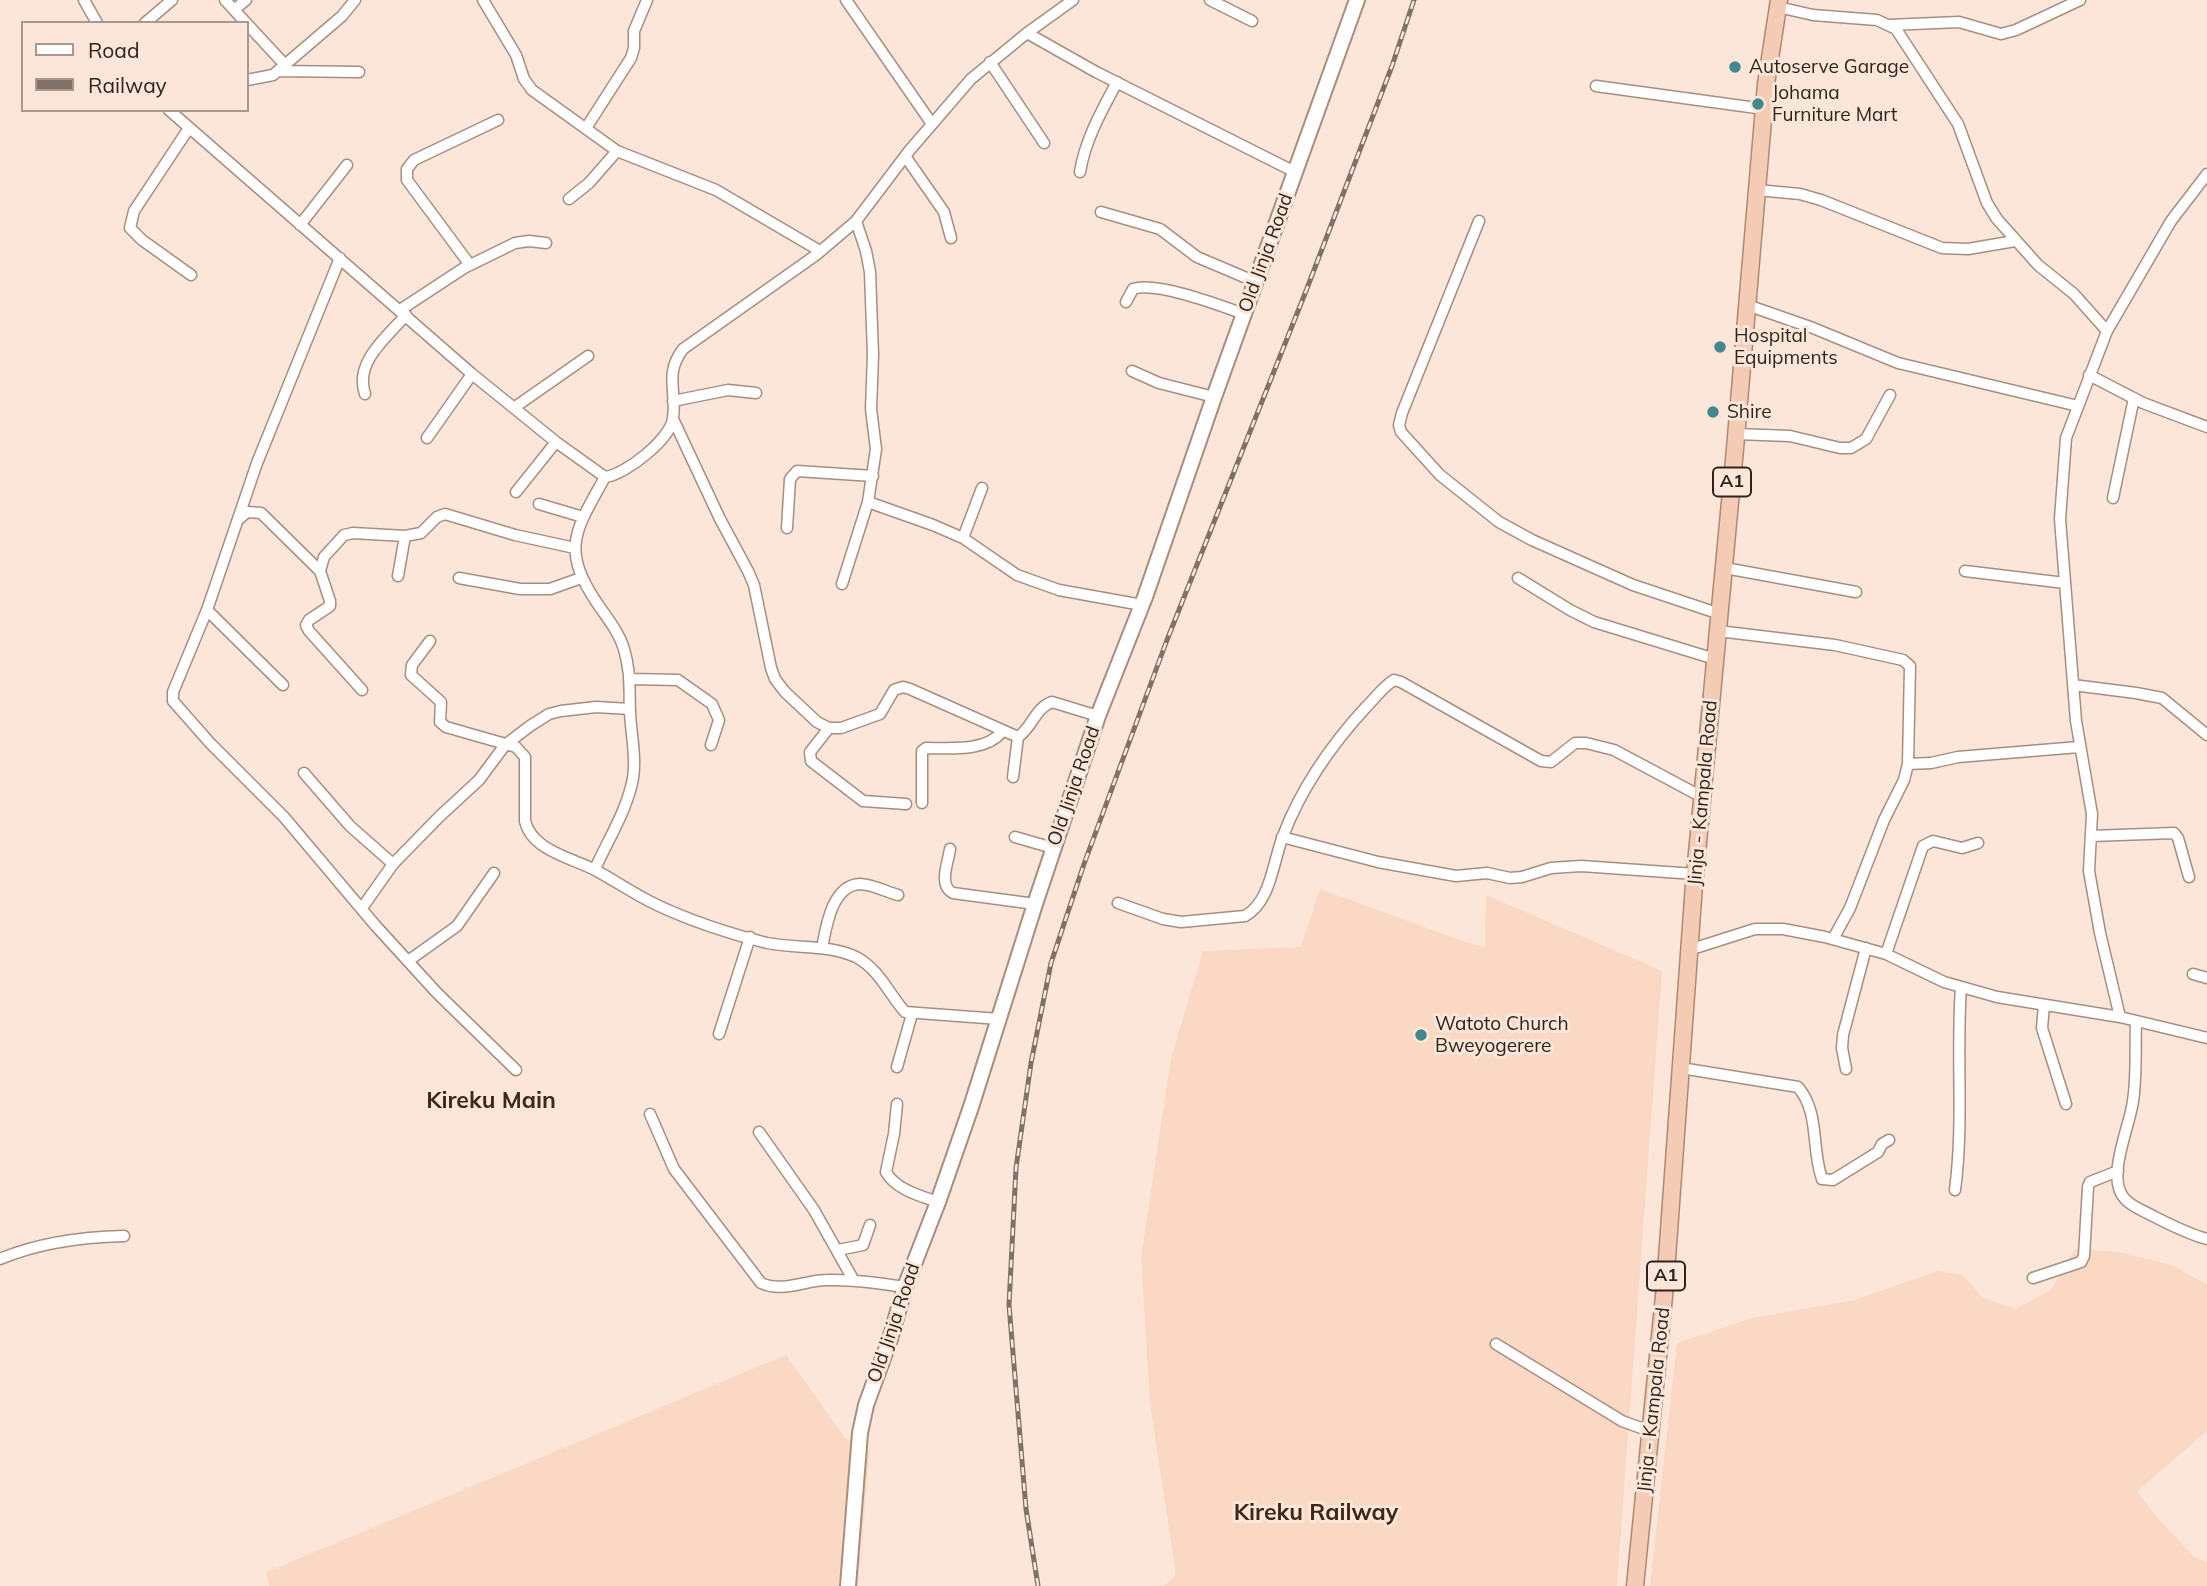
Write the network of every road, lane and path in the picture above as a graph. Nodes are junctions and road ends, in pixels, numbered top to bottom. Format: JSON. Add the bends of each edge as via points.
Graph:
{"nodes":[{"id":1,"x":84,"y":0,"type":"edge"},
{"id":2,"x":172,"y":0,"type":"edge"},
{"id":3,"x":225,"y":0,"type":"edge"},
{"id":4,"x":246,"y":0,"type":"edge"},
{"id":5,"x":355,"y":0,"type":"edge"},
{"id":6,"x":648,"y":0,"type":"edge"},
{"id":7,"x":846,"y":0,"type":"edge"},
{"id":8,"x":1073,"y":0,"type":"edge"},
{"id":9,"x":1210,"y":0,"type":"edge"},
{"id":10,"x":1357,"y":0,"type":"edge"},
{"id":11,"x":2080,"y":0,"type":"edge"},
{"id":12,"x":487,"y":2,"type":"edge"},
{"id":13,"x":1779,"y":3,"type":"edge"},
{"id":14,"x":235,"y":9,"type":"junction"},
{"id":15,"x":96,"y":21,"type":"edge"},
{"id":16,"x":147,"y":21,"type":"edge"},
{"id":17,"x":245,"y":21,"type":"edge"},
{"id":18,"x":1252,"y":21,"type":"dead end"},
{"id":19,"x":248,"y":25,"type":"edge"},
{"id":20,"x":1889,"y":25,"type":"junction"},
{"id":21,"x":1027,"y":33,"type":"junction"},
{"id":22,"x":990,"y":62,"type":"junction"},
{"id":23,"x":282,"y":68,"type":"junction"},
{"id":24,"x":359,"y":72,"type":"dead end"},
{"id":25,"x":248,"y":79,"type":"edge"},
{"id":26,"x":1117,"y":82,"type":"junction"},
{"id":27,"x":1595,"y":86,"type":"dead end"},
{"id":28,"x":1764,"y":109,"type":"junction"},
{"id":29,"x":171,"y":112,"type":"edge"},
{"id":30,"x":498,"y":120,"type":"dead end"},
{"id":31,"x":932,"y":124,"type":"junction"},
{"id":32,"x":189,"y":128,"type":"junction"},
{"id":33,"x":586,"y":128,"type":"junction"},
{"id":34,"x":1044,"y":143,"type":"dead end"},
{"id":35,"x":617,"y":151,"type":"junction"},
{"id":36,"x":905,"y":156,"type":"junction"},
{"id":37,"x":347,"y":165,"type":"dead end"},
{"id":38,"x":1080,"y":172,"type":"dead end"},
{"id":39,"x":1295,"y":172,"type":"junction"},
{"id":40,"x":2207,"y":174,"type":"edge"},
{"id":41,"x":1757,"y":190,"type":"junction"},
{"id":42,"x":569,"y":199,"type":"dead end"},
{"id":43,"x":1101,"y":212,"type":"dead end"},
{"id":44,"x":856,"y":220,"type":"junction"},
{"id":45,"x":1479,"y":221,"type":"dead end"},
{"id":46,"x":300,"y":225,"type":"junction"},
{"id":47,"x":951,"y":238,"type":"dead end"},
{"id":48,"x":2015,"y":241,"type":"junction"},
{"id":49,"x":546,"y":243,"type":"dead end"},
{"id":50,"x":820,"y":251,"type":"junction"},
{"id":51,"x":340,"y":258,"type":"junction"},
{"id":52,"x":470,"y":265,"type":"junction"},
{"id":53,"x":191,"y":275,"type":"dead end"},
{"id":54,"x":1255,"y":282,"type":"junction"},
{"id":55,"x":1126,"y":302,"type":"dead end"},
{"id":56,"x":1747,"y":305,"type":"junction"},
{"id":57,"x":403,"y":312,"type":"junction"},
{"id":58,"x":1244,"y":314,"type":"junction"},
{"id":59,"x":2107,"y":331,"type":"junction"},
{"id":60,"x":588,"y":356,"type":"dead end"},
{"id":61,"x":1132,"y":371,"type":"dead end"},
{"id":62,"x":472,"y":374,"type":"junction"},
{"id":63,"x":2089,"y":376,"type":"junction"},
{"id":64,"x":756,"y":393,"type":"dead end"},
{"id":65,"x":365,"y":394,"type":"dead end"},
{"id":66,"x":1890,"y":395,"type":"dead end"},
{"id":67,"x":1214,"y":397,"type":"junction"},
{"id":68,"x":2134,"y":398,"type":"junction"},
{"id":69,"x":673,"y":401,"type":"junction"},
{"id":70,"x":2078,"y":406,"type":"junction"},
{"id":71,"x":515,"y":407,"type":"junction"},
{"id":72,"x":674,"y":421,"type":"junction"},
{"id":73,"x":2207,"y":427,"type":"edge"},
{"id":74,"x":1737,"y":434,"type":"junction"},
{"id":75,"x":427,"y":438,"type":"dead end"},
{"id":76,"x":556,"y":442,"type":"junction"},
{"id":77,"x":873,"y":476,"type":"junction"},
{"id":78,"x":605,"y":477,"type":"junction"},
{"id":79,"x":982,"y":488,"type":"dead end"},
{"id":80,"x":516,"y":492,"type":"dead end"},
{"id":81,"x":2113,"y":498,"type":"dead end"},
{"id":82,"x":868,"y":502,"type":"junction"},
{"id":83,"x":538,"y":504,"type":"dead end"},
{"id":84,"x":583,"y":517,"type":"junction"},
{"id":85,"x":238,"y":519,"type":"junction"},
{"id":86,"x":787,"y":528,"type":"dead end"},
{"id":87,"x":405,"y":536,"type":"junction"},
{"id":88,"x":963,"y":538,"type":"junction"},
{"id":89,"x":575,"y":548,"type":"junction"},
{"id":90,"x":1725,"y":568,"type":"junction"},
{"id":91,"x":320,"y":571,"type":"junction"},
{"id":92,"x":1965,"y":571,"type":"dead end"},
{"id":93,"x":398,"y":576,"type":"dead end"},
{"id":94,"x":459,"y":578,"type":"dead end"},
{"id":95,"x":582,"y":578,"type":"junction"},
{"id":96,"x":1518,"y":578,"type":"dead end"},
{"id":97,"x":2065,"y":583,"type":"junction"},
{"id":98,"x":842,"y":584,"type":"dead end"},
{"id":99,"x":1856,"y":592,"type":"dead end"},
{"id":100,"x":1142,"y":606,"type":"junction"},
{"id":101,"x":207,"y":610,"type":"junction"},
{"id":102,"x":1720,"y":614,"type":"junction"},
{"id":103,"x":1718,"y":631,"type":"junction"},
{"id":104,"x":430,"y":641,"type":"dead end"},
{"id":105,"x":1715,"y":659,"type":"junction"},
{"id":106,"x":631,"y":679,"type":"junction"},
{"id":107,"x":283,"y":685,"type":"dead end"},
{"id":108,"x":2073,"y":685,"type":"junction"},
{"id":109,"x":362,"y":690,"type":"dead end"},
{"id":110,"x":630,"y":709,"type":"junction"},
{"id":111,"x":1098,"y":716,"type":"junction"},
{"id":112,"x":830,"y":728,"type":"junction"},
{"id":113,"x":1002,"y":732,"type":"junction"},
{"id":114,"x":2207,"y":735,"type":"edge"},
{"id":115,"x":1018,"y":737,"type":"junction"},
{"id":116,"x":505,"y":745,"type":"junction"},
{"id":117,"x":711,"y":745,"type":"dead end"},
{"id":118,"x":2079,"y":747,"type":"junction"},
{"id":119,"x":1908,"y":764,"type":"junction"},
{"id":120,"x":304,"y":773,"type":"dead end"},
{"id":121,"x":1013,"y":777,"type":"dead end"},
{"id":122,"x":1702,"y":797,"type":"junction"},
{"id":123,"x":922,"y":803,"type":"dead end"},
{"id":124,"x":906,"y":804,"type":"dead end"},
{"id":125,"x":2091,"y":836,"type":"junction"},
{"id":126,"x":1015,"y":837,"type":"dead end"},
{"id":127,"x":1282,"y":837,"type":"junction"},
{"id":128,"x":1978,"y":843,"type":"dead end"},
{"id":129,"x":1053,"y":848,"type":"junction"},
{"id":130,"x":950,"y":849,"type":"dead end"},
{"id":131,"x":393,"y":864,"type":"junction"},
{"id":132,"x":594,"y":869,"type":"junction"},
{"id":133,"x":494,"y":873,"type":"dead end"},
{"id":134,"x":1695,"y":874,"type":"junction"},
{"id":135,"x":2189,"y":877,"type":"dead end"},
{"id":136,"x":898,"y":895,"type":"dead end"},
{"id":137,"x":1035,"y":904,"type":"junction"},
{"id":138,"x":1118,"y":904,"type":"dead end"},
{"id":139,"x":362,"y":908,"type":"junction"},
{"id":140,"x":750,"y":937,"type":"junction"},
{"id":141,"x":1833,"y":939,"type":"junction"},
{"id":142,"x":822,"y":947,"type":"junction"},
{"id":143,"x":1866,"y":948,"type":"junction"},
{"id":144,"x":1692,"y":949,"type":"junction"},
{"id":145,"x":1886,"y":954,"type":"junction"},
{"id":146,"x":408,"y":961,"type":"junction"},
{"id":147,"x":2193,"y":974,"type":"dead end"},
{"id":148,"x":2207,"y":978,"type":"edge"},
{"id":149,"x":1961,"y":987,"type":"junction"},
{"id":150,"x":2044,"y":1005,"type":"junction"},
{"id":151,"x":912,"y":1014,"type":"junction"},
{"id":152,"x":2120,"y":1017,"type":"junction"},
{"id":153,"x":999,"y":1019,"type":"junction"},
{"id":154,"x":2136,"y":1021,"type":"junction"},
{"id":155,"x":719,"y":1034,"type":"dead end"},
{"id":156,"x":2207,"y":1038,"type":"edge"},
{"id":157,"x":897,"y":1067,"type":"dead end"},
{"id":158,"x":1681,"y":1068,"type":"junction"},
{"id":159,"x":1846,"y":1069,"type":"dead end"},
{"id":160,"x":516,"y":1070,"type":"dead end"},
{"id":161,"x":897,"y":1104,"type":"dead end"},
{"id":162,"x":2066,"y":1104,"type":"dead end"},
{"id":163,"x":650,"y":1114,"type":"dead end"},
{"id":164,"x":759,"y":1132,"type":"dead end"},
{"id":165,"x":1889,"y":1140,"type":"dead end"},
{"id":166,"x":2118,"y":1171,"type":"junction"},
{"id":167,"x":1955,"y":1190,"type":"dead end"},
{"id":168,"x":938,"y":1202,"type":"junction"},
{"id":169,"x":870,"y":1225,"type":"dead end"},
{"id":170,"x":124,"y":1236,"type":"dead end"},
{"id":171,"x":2207,"y":1239,"type":"edge"},
{"id":172,"x":838,"y":1250,"type":"junction"},
{"id":173,"x":0,"y":1259,"type":"edge"},
{"id":174,"x":2033,"y":1278,"type":"dead end"},
{"id":175,"x":854,"y":1281,"type":"junction"},
{"id":176,"x":905,"y":1287,"type":"junction"},
{"id":177,"x":1496,"y":1344,"type":"dead end"},
{"id":178,"x":1652,"y":1432,"type":"junction"},
{"id":179,"x":848,"y":1586,"type":"edge"},
{"id":180,"x":1635,"y":1586,"type":"edge"}],
"edges":[{"from":1,"to":15,"type":"street"},
{"from":2,"to":16,"type":"street"},
{"from":3,"to":14,"type":"street"},
{"from":4,"to":14,"type":"street"},
{"from":5,"to":23,"type":"street"},
{"from":6,"to":33,"type":"street","via":[[634,31],[631,58]]},
{"from":7,"to":31,"type":"street"},
{"from":8,"to":21,"type":"street"},
{"from":9,"to":18,"type":"street"},
{"from":10,"to":39,"type":"main road","name":"Old Jinja Road"},
{"from":11,"to":20,"type":"street","via":[[2001,34],[1949,21]]},
{"from":12,"to":33,"type":"street","via":[[528,86]]},
{"from":13,"to":20,"type":"street","via":[[1813,15]]},
{"from":13,"to":28,"type":"highway","name":"Jinja - Kampala Road","number":"A1"},
{"from":14,"to":17,"type":"street"},
{"from":19,"to":23,"type":"street"},
{"from":20,"to":48,"type":"street","via":[[1904,38],[1958,124],[1987,203]]},
{"from":21,"to":22,"type":"street"},
{"from":21,"to":26,"type":"street"},
{"from":22,"to":31,"type":"street"},
{"from":22,"to":34,"type":"street"},
{"from":23,"to":24,"type":"street"},
{"from":23,"to":25,"type":"street","via":[[268,77]]},
{"from":26,"to":38,"type":"street","via":[[1088,140]]},
{"from":26,"to":39,"type":"street"},
{"from":27,"to":28,"type":"street"},
{"from":28,"to":41,"type":"highway","name":"Jinja - Kampala Road","number":"A1"},
{"from":29,"to":32,"type":"street"},
{"from":30,"to":52,"type":"street","via":[[414,160],[406,175]]},
{"from":31,"to":36,"type":"street"},
{"from":32,"to":46,"type":"street"},
{"from":32,"to":53,"type":"street","via":[[134,212],[130,228]]},
{"from":33,"to":35,"type":"street"},
{"from":35,"to":42,"type":"street"},
{"from":35,"to":50,"type":"street","via":[[716,190]]},
{"from":36,"to":44,"type":"street"},
{"from":36,"to":47,"type":"street","via":[[944,212]]},
{"from":37,"to":46,"type":"street"},
{"from":39,"to":54,"type":"main road","name":"Old Jinja Road"},
{"from":40,"to":59,"type":"street","via":[[2171,221]]},
{"from":41,"to":48,"type":"street","via":[[1821,200],[1953,250]]},
{"from":41,"to":56,"type":"highway","name":"Jinja - Kampala Road","number":"A1"},
{"from":43,"to":54,"type":"street","via":[[1160,229],[1198,257]]},
{"from":44,"to":50,"type":"street"},
{"from":44,"to":77,"type":"street","via":[[870,272],[871,409],[876,440]]},
{"from":45,"to":102,"type":"street","via":[[1402,413],[1401,432],[1440,475],[1499,522],[1633,585]]},
{"from":46,"to":51,"type":"street"},
{"from":48,"to":59,"type":"street"},
{"from":49,"to":52,"type":"street","via":[[521,241]]},
{"from":50,"to":69,"type":"street","via":[[683,349],[671,372]]},
{"from":51,"to":57,"type":"street"},
{"from":51,"to":85,"type":"street"},
{"from":52,"to":57,"type":"street"},
{"from":54,"to":58,"type":"main road","name":"Old Jinja Road"},
{"from":55,"to":58,"type":"street","via":[[1133,289],[1153,287]]},
{"from":56,"to":70,"type":"street","via":[[1898,363]]},
{"from":56,"to":74,"type":"highway","name":"Jinja - Kampala Road","number":"A1"},
{"from":57,"to":62,"type":"street"},
{"from":57,"to":65,"type":"street","via":[[367,360],[362,374]]},
{"from":58,"to":67,"type":"main road","name":"Old Jinja Road"},
{"from":59,"to":63,"type":"street"},
{"from":60,"to":71,"type":"street"},
{"from":61,"to":67,"type":"street","via":[[1158,383]]},
{"from":62,"to":71,"type":"street"},
{"from":62,"to":75,"type":"street"},
{"from":63,"to":68,"type":"street"},
{"from":63,"to":70,"type":"street"},
{"from":64,"to":69,"type":"street","via":[[728,390]]},
{"from":66,"to":74,"type":"street","via":[[1866,439],[1851,448],[1790,436]]},
{"from":67,"to":100,"type":"main road","name":"Old Jinja Road"},
{"from":68,"to":73,"type":"street"},
{"from":68,"to":81,"type":"street"},
{"from":69,"to":72,"type":"street"},
{"from":70,"to":97,"type":"street","via":[[2066,438],[2060,519]]},
{"from":71,"to":76,"type":"street"},
{"from":72,"to":78,"type":"street","via":[[643,457]]},
{"from":72,"to":112,"type":"street","via":[[751,578],[775,679],[817,722]]},
{"from":74,"to":90,"type":"highway","name":"Jinja - Kampala Road","number":"A1"},
{"from":76,"to":78,"type":"street"},
{"from":76,"to":80,"type":"street"},
{"from":77,"to":82,"type":"street"},
{"from":77,"to":86,"type":"street","via":[[797,471],[790,479]]},
{"from":78,"to":84,"type":"street"},
{"from":79,"to":88,"type":"street"},
{"from":82,"to":88,"type":"street"},
{"from":82,"to":98,"type":"street"},
{"from":83,"to":84,"type":"street"},
{"from":84,"to":89,"type":"street"},
{"from":85,"to":91,"type":"street","via":[[247,512],[261,513]]},
{"from":85,"to":101,"type":"street"},
{"from":87,"to":89,"type":"street","via":[[421,533],[445,514]]},
{"from":87,"to":91,"type":"street","via":[[344,535],[324,557]]},
{"from":87,"to":93,"type":"street"},
{"from":88,"to":100,"type":"street","via":[[1026,578],[1059,590]]},
{"from":89,"to":95,"type":"street"},
{"from":90,"to":99,"type":"street"},
{"from":90,"to":102,"type":"highway","name":"Jinja - Kampala Road","number":"A1"},
{"from":91,"to":109,"type":"street","via":[[330,606],[306,625]]},
{"from":92,"to":97,"type":"street"},
{"from":94,"to":95,"type":"street","via":[[520,589],[550,589]]},
{"from":95,"to":106,"type":"street","via":[[617,631]]},
{"from":96,"to":105,"type":"street","via":[[1594,622]]},
{"from":97,"to":108,"type":"street"},
{"from":100,"to":111,"type":"main road","name":"Old Jinja Road"},
{"from":101,"to":107,"type":"street"},
{"from":101,"to":139,"type":"street","via":[[173,701],[284,817]]},
{"from":102,"to":103,"type":"highway","name":"Jinja - Kampala Road","number":"A1"},
{"from":103,"to":105,"type":"highway","name":"Jinja - Kampala Road","number":"A1"},
{"from":103,"to":119,"type":"street","via":[[1835,645],[1908,663]]},
{"from":104,"to":116,"type":"street","via":[[412,665],[411,675],[441,702],[440,722]]},
{"from":105,"to":122,"type":"highway","name":"Jinja - Kampala Road","number":"A1"},
{"from":106,"to":110,"type":"street"},
{"from":106,"to":117,"type":"street","via":[[678,680],[712,704],[719,720]]},
{"from":108,"to":114,"type":"street","via":[[2162,698]]},
{"from":108,"to":118,"type":"street"},
{"from":110,"to":116,"type":"street","via":[[596,707],[549,714]]},
{"from":110,"to":132,"type":"street","via":[[632,783]]},
{"from":111,"to":115,"type":"street","via":[[1052,702]]},
{"from":111,"to":129,"type":"main road","name":"Old Jinja Road"},
{"from":112,"to":113,"type":"street","via":[[880,714],[894,690],[903,687]]},
{"from":112,"to":124,"type":"street","via":[[810,752],[811,761],[863,800]]},
{"from":113,"to":115,"type":"street"},
{"from":113,"to":123,"type":"street","via":[[982,744],[922,751]]},
{"from":115,"to":121,"type":"street"},
{"from":116,"to":131,"type":"street","via":[[479,780]]},
{"from":116,"to":132,"type":"street","via":[[516,747],[525,757],[525,821],[532,837]]},
{"from":118,"to":119,"type":"street"},
{"from":118,"to":125,"type":"street","via":[[2090,793]]},
{"from":119,"to":141,"type":"street"},
{"from":120,"to":131,"type":"street","via":[[350,826]]},
{"from":122,"to":127,"type":"street","via":[[1609,748],[1575,743],[1550,762],[1541,761],[1394,680],[1346,729],[1314,771]]},
{"from":122,"to":134,"type":"highway","name":"Jinja - Kampala Road","number":"A1"},
{"from":125,"to":135,"type":"street","via":[[2174,833]]},
{"from":125,"to":152,"type":"street","via":[[2091,887]]},
{"from":126,"to":129,"type":"street"},
{"from":127,"to":134,"type":"street","via":[[1456,876],[1522,877],[1551,868],[1581,866]]},
{"from":127,"to":138,"type":"street","via":[[1270,880],[1256,908],[1245,916],[1181,922]]},
{"from":128,"to":145,"type":"street","via":[[1962,849],[1933,841],[1923,846]]},
{"from":129,"to":137,"type":"main road","name":"Old Jinja Road"},
{"from":130,"to":137,"type":"street","via":[[947,890]]},
{"from":131,"to":139,"type":"street"},
{"from":132,"to":140,"type":"street","via":[[655,904]]},
{"from":133,"to":146,"type":"street","via":[[457,926]]},
{"from":134,"to":144,"type":"highway","name":"Jinja - Kampala Road","number":"A1"},
{"from":136,"to":142,"type":"street","via":[[861,884],[848,887],[827,921]]},
{"from":137,"to":153,"type":"main road","name":"Old Jinja Road"},
{"from":139,"to":146,"type":"street"},
{"from":140,"to":142,"type":"street","via":[[789,947]]},
{"from":140,"to":155,"type":"street"},
{"from":141,"to":143,"type":"street"},
{"from":141,"to":144,"type":"street","via":[[1768,928]]},
{"from":142,"to":151,"type":"street","via":[[866,963],[905,1012]]},
{"from":143,"to":145,"type":"street"},
{"from":143,"to":159,"type":"street","via":[[1843,1035]]},
{"from":144,"to":158,"type":"highway","name":"Jinja - Kampala Road","number":"A1"},
{"from":145,"to":149,"type":"street"},
{"from":146,"to":160,"type":"street"},
{"from":147,"to":148,"type":"street"},
{"from":149,"to":150,"type":"street"},
{"from":149,"to":167,"type":"street"},
{"from":150,"to":152,"type":"street"},
{"from":150,"to":162,"type":"street","via":[[2042,1028]]},
{"from":151,"to":153,"type":"street"},
{"from":151,"to":157,"type":"street"},
{"from":152,"to":154,"type":"street"},
{"from":153,"to":168,"type":"main road","name":"Old Jinja Road"},
{"from":154,"to":156,"type":"street"},
{"from":154,"to":166,"type":"street","via":[[2134,1100]]},
{"from":158,"to":165,"type":"street","via":[[1798,1087],[1812,1110],[1822,1178],[1833,1180]]},
{"from":158,"to":178,"type":"highway","name":"Jinja - Kampala Road","number":"A1"},
{"from":161,"to":168,"type":"street","via":[[886,1172],[890,1180]]},
{"from":163,"to":175,"type":"street","via":[[674,1169],[761,1283],[769,1287]]},
{"from":164,"to":172,"type":"street"},
{"from":166,"to":171,"type":"street","via":[[2124,1199]]},
{"from":166,"to":174,"type":"street","via":[[2090,1182],[2081,1262]]},
{"from":168,"to":176,"type":"main road","name":"Old Jinja Road"},
{"from":169,"to":172,"type":"street","via":[[863,1245]]},
{"from":170,"to":173,"type":"street","via":[[57,1243]]},
{"from":172,"to":175,"type":"street"},
{"from":175,"to":176,"type":"street"},
{"from":176,"to":179,"type":"main road","name":"Old Jinja Road","via":[[862,1421]]},
{"from":177,"to":178,"type":"street","via":[[1622,1421]]},
{"from":178,"to":180,"type":"highway","name":"Jinja - Kampala Road","number":"A1"}]}
